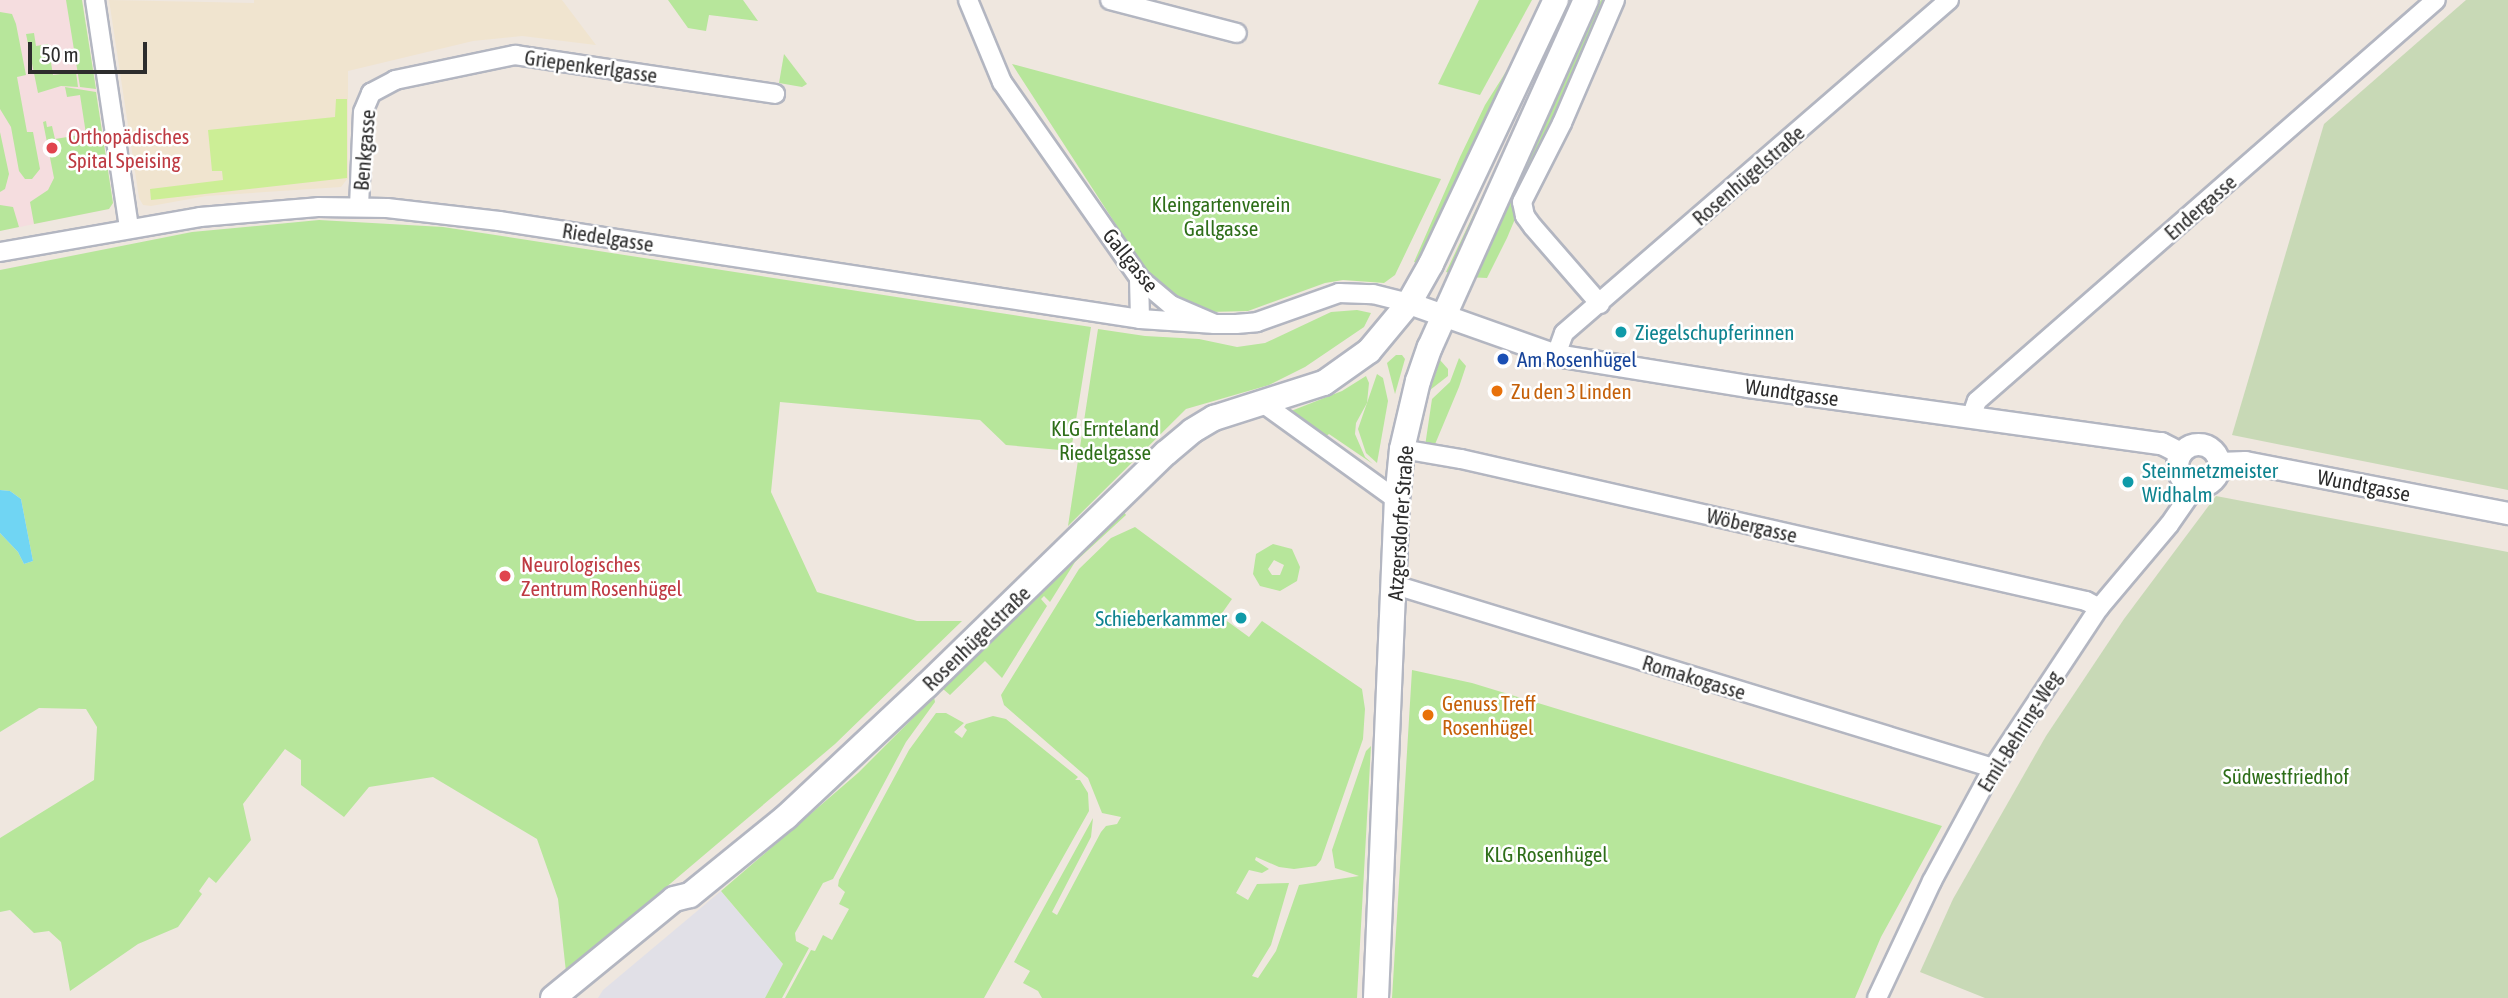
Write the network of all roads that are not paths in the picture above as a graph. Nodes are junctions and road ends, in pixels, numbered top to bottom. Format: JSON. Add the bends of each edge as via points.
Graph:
{"nodes":[{"id":1,"x":95,"y":0,"type":"edge"},
{"id":2,"x":1110,"y":0,"type":"edge"},
{"id":3,"x":1556,"y":0,"type":"edge"},
{"id":4,"x":1586,"y":0,"type":"edge"},
{"id":5,"x":1615,"y":0,"type":"edge"},
{"id":6,"x":1949,"y":0,"type":"edge"},
{"id":7,"x":2436,"y":0,"type":"edge"},
{"id":8,"x":974,"y":2,"type":"edge"},
{"id":9,"x":1237,"y":33,"type":"dead end"},
{"id":10,"x":371,"y":93,"type":"joint"},
{"id":11,"x":775,"y":94,"type":"dead end"},
{"id":12,"x":359,"y":207,"type":"junction"},
{"id":13,"x":129,"y":228,"type":"junction"},
{"id":14,"x":0,"y":252,"type":"edge"},
{"id":15,"x":1139,"y":278,"type":"junction"},
{"id":16,"x":1409,"y":303,"type":"junction"},
{"id":17,"x":1600,"y":304,"type":"junction"},
{"id":18,"x":1444,"y":315,"type":"junction"},
{"id":19,"x":1140,"y":319,"type":"junction"},
{"id":20,"x":1215,"y":324,"type":"junction"},
{"id":21,"x":1556,"y":355,"type":"junction"},
{"id":22,"x":1264,"y":404,"type":"junction"},
{"id":23,"x":1971,"y":418,"type":"junction"},
{"id":24,"x":1402,"y":449,"type":"junction"},
{"id":25,"x":2181,"y":453,"type":"junction"},
{"id":26,"x":2219,"y":463,"type":"junction"},
{"id":27,"x":2196,"y":486,"type":"junction"},
{"id":28,"x":1397,"y":500,"type":"junction"},
{"id":29,"x":2508,"y":513,"type":"edge"},
{"id":30,"x":1395,"y":585,"type":"junction"},
{"id":31,"x":2099,"y":608,"type":"junction"},
{"id":32,"x":1993,"y":768,"type":"junction"},
{"id":33,"x":690,"y":895,"type":"junction"},
{"id":34,"x":553,"y":998,"type":"edge"},
{"id":35,"x":583,"y":998,"type":"edge"},
{"id":36,"x":1376,"y":998,"type":"edge"},
{"id":37,"x":1877,"y":998,"type":"edge"}],
"edges":[{"from":1,"to":13,"type":"street"},
{"from":2,"to":9,"type":"street"},
{"from":3,"to":16,"type":"main road"},
{"from":4,"to":18,"type":"main road","name":"Atzgersdorfer Straße"},
{"from":5,"to":17,"type":"street","via":[[1562,123],[1523,197],[1525,216]]},
{"from":6,"to":17,"type":"street","name":"Rosenhügelstraße"},
{"from":7,"to":23,"type":"street","name":"Endergasse","via":[[1977,401]]},
{"from":8,"to":15,"type":"street","name":"Gallgasse","via":[[1002,82]]},
{"from":10,"to":11,"type":"street","name":"Griepenkerlgasse","via":[[395,80],[515,55]]},
{"from":10,"to":12,"type":"street","name":"Benkgasse","via":[[362,116]]},
{"from":12,"to":13,"type":"street","name":"Riedelgasse","via":[[272,210]]},
{"from":12,"to":19,"type":"street","name":"Riedelgasse","via":[[437,212]]},
{"from":13,"to":14,"type":"street","name":"Riedelgasse"},
{"from":15,"to":19,"type":"street"},
{"from":15,"to":20,"type":"street","name":"Gallgasse","via":[[1171,305]]},
{"from":16,"to":18,"type":"street","name":"Wundtgasse"},
{"from":16,"to":20,"type":"street","name":"Gallgasse","via":[[1339,293],[1257,322]]},
{"from":16,"to":22,"type":"main road","name":"Rosenhügelstraße","via":[[1369,351],[1342,371],[1324,383]]},
{"from":17,"to":21,"type":"street","name":"Rosenhügelstraße","via":[[1564,332]]},
{"from":18,"to":21,"type":"street","name":"Wundtgasse"},
{"from":18,"to":24,"type":"main road","name":"Atzgersdorfer Straße","via":[[1418,381]]},
{"from":19,"to":20,"type":"street","name":"Riedelgasse"},
{"from":21,"to":23,"type":"street","name":"Wundtgasse"},
{"from":22,"to":28,"type":"street"},
{"from":22,"to":33,"type":"main road","name":"Rosenhügelstraße","via":[[1214,418],[1166,453],[852,757]]},
{"from":23,"to":25,"type":"street","name":"Wundtgasse","via":[[2161,443]]},
{"from":24,"to":28,"type":"main road","name":"Atzgersdorfer Straße"},
{"from":24,"to":31,"type":"street","name":"Wöbergasse","via":[[2086,601]]},
{"from":25,"to":26,"type":"street","via":[[2193,444],[2207,446]]},
{"from":25,"to":27,"type":"street","via":[[2179,474]]},
{"from":26,"to":27,"type":"street","via":[[2216,477]]},
{"from":26,"to":29,"type":"street","name":"Wundtgasse","via":[[2245,462]]},
{"from":27,"to":31,"type":"street","name":"Emil-Behring-Weg"},
{"from":28,"to":30,"type":"main road","name":"Atzgersdorfer Straße"},
{"from":30,"to":32,"type":"street","name":"Romakogasse"},
{"from":30,"to":36,"type":"main road","name":"Atzgersdorfer Straße"},
{"from":31,"to":32,"type":"street","name":"Emil-Behring-Weg"},
{"from":32,"to":37,"type":"street","name":"Emil-Behring-Weg"},
{"from":33,"to":34,"type":"main road","name":"Rosenhügelstraße","via":[[674,899]]},
{"from":33,"to":35,"type":"main road","via":[[592,982]]}]}
